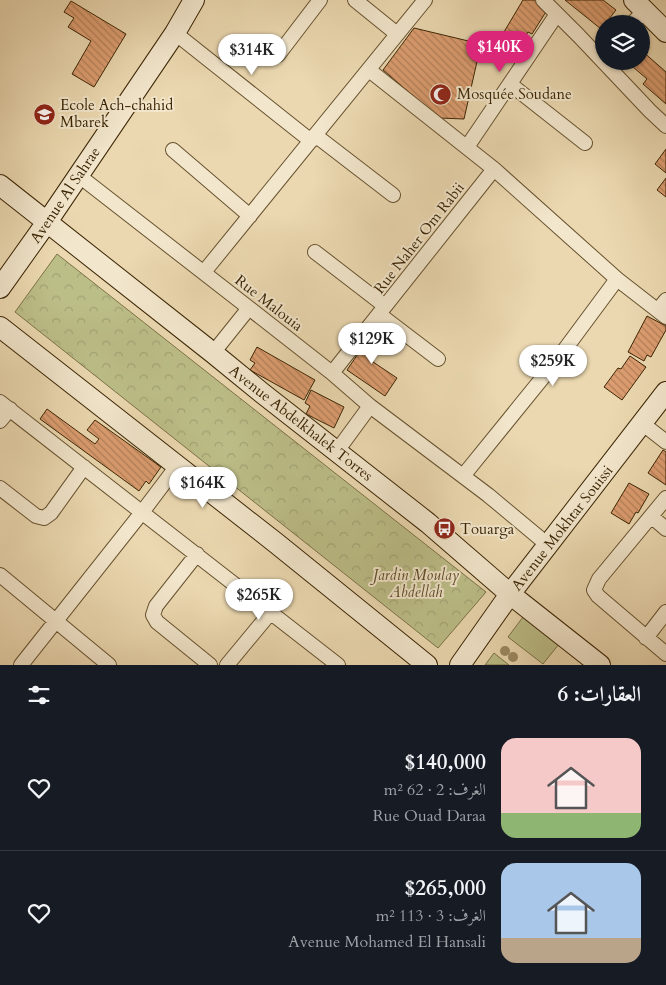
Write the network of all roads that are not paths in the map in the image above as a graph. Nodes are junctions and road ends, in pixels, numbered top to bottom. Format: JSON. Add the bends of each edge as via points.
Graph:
{"nodes":[{"id":1,"x":194,"y":0,"type":"edge"},
{"id":2,"x":320,"y":0,"type":"edge"},
{"id":3,"x":355,"y":0,"type":"edge"},
{"id":4,"x":424,"y":0,"type":"edge"},
{"id":5,"x":543,"y":0,"type":"edge"},
{"id":6,"x":637,"y":11,"type":"edge"},
{"id":7,"x":557,"y":14,"type":"junction"},
{"id":8,"x":666,"y":32,"type":"edge"},
{"id":9,"x":175,"y":33,"type":"junction"},
{"id":10,"x":397,"y":34,"type":"junction"},
{"id":11,"x":595,"y":50,"type":"edge"},
{"id":12,"x":278,"y":55,"type":"dead end"},
{"id":13,"x":369,"y":70,"type":"junction"},
{"id":14,"x":615,"y":70,"type":"edge"},
{"id":15,"x":510,"y":84,"type":"junction"},
{"id":16,"x":666,"y":126,"type":"edge"},
{"id":17,"x":313,"y":138,"type":"junction"},
{"id":18,"x":585,"y":143,"type":"dead end"},
{"id":19,"x":467,"y":147,"type":"junction"},
{"id":20,"x":173,"y":150,"type":"dead end"},
{"id":21,"x":494,"y":169,"type":"junction"},
{"id":22,"x":78,"y":175,"type":"junction"},
{"id":23,"x":0,"y":185,"type":"edge"},
{"id":24,"x":393,"y":195,"type":"dead end"},
{"id":25,"x":250,"y":216,"type":"junction"},
{"id":26,"x":47,"y":222,"type":"junction"},
{"id":27,"x":315,"y":252,"type":"dead end"},
{"id":28,"x":204,"y":272,"type":"junction"},
{"id":29,"x":617,"y":278,"type":"junction"},
{"id":30,"x":0,"y":288,"type":"edge"},
{"id":31,"x":249,"y":308,"type":"junction"},
{"id":32,"x":663,"y":309,"type":"edge"},
{"id":33,"x":382,"y":310,"type":"junction"},
{"id":34,"x":0,"y":327,"type":"edge"},
{"id":35,"x":213,"y":353,"type":"junction"},
{"id":36,"x":438,"y":359,"type":"dead end"},
{"id":37,"x":332,"y":373,"type":"junction"},
{"id":38,"x":666,"y":392,"type":"edge"},
{"id":39,"x":5,"y":405,"type":"edge"},
{"id":40,"x":370,"y":406,"type":"junction"},
{"id":41,"x":0,"y":421,"type":"edge"},
{"id":42,"x":642,"y":424,"type":"junction"},
{"id":43,"x":666,"y":442,"type":"edge"},
{"id":44,"x":337,"y":451,"type":"junction"},
{"id":45,"x":177,"y":466,"type":"junction"},
{"id":46,"x":84,"y":467,"type":"junction"},
{"id":47,"x":463,"y":476,"type":"junction"},
{"id":48,"x":0,"y":488,"type":"edge"},
{"id":49,"x":666,"y":498,"type":"edge"},
{"id":50,"x":143,"y":512,"type":"junction"},
{"id":51,"x":651,"y":516,"type":"junction"},
{"id":52,"x":666,"y":529,"type":"edge"},
{"id":53,"x":548,"y":546,"type":"junction"},
{"id":54,"x":197,"y":554,"type":"junction"},
{"id":55,"x":0,"y":575,"type":"edge"},
{"id":56,"x":510,"y":594,"type":"junction"},
{"id":57,"x":271,"y":612,"type":"junction"},
{"id":58,"x":666,"y":612,"type":"edge"},
{"id":59,"x":57,"y":621,"type":"junction"},
{"id":60,"x":646,"y":638,"type":"junction"},
{"id":61,"x":666,"y":654,"type":"edge"},
{"id":62,"x":21,"y":665,"type":"edge"},
{"id":63,"x":109,"y":665,"type":"edge"},
{"id":64,"x":210,"y":665,"type":"edge"},
{"id":65,"x":227,"y":665,"type":"edge"},
{"id":66,"x":338,"y":665,"type":"edge"},
{"id":67,"x":426,"y":665,"type":"edge"},
{"id":68,"x":460,"y":665,"type":"edge"},
{"id":69,"x":600,"y":665,"type":"edge"}],
"edges":[{"from":1,"to":9,"type":"street","name":"Avenue Al Sahrae"},
{"from":2,"to":12,"type":"street"},
{"from":3,"to":10,"type":"street"},
{"from":4,"to":10,"type":"street"},
{"from":5,"to":7,"type":"street"},
{"from":6,"to":8,"type":"street"},
{"from":7,"to":11,"type":"street"},
{"from":7,"to":15,"type":"street"},
{"from":9,"to":17,"type":"street"},
{"from":9,"to":22,"type":"street","name":"Avenue Al Sahrae"},
{"from":10,"to":13,"type":"street"},
{"from":13,"to":17,"type":"street"},
{"from":13,"to":19,"type":"street"},
{"from":14,"to":16,"type":"street"},
{"from":15,"to":18,"type":"street"},
{"from":15,"to":19,"type":"street"},
{"from":17,"to":24,"type":"street"},
{"from":17,"to":25,"type":"street"},
{"from":19,"to":21,"type":"street"},
{"from":20,"to":25,"type":"street"},
{"from":21,"to":29,"type":"street"},
{"from":21,"to":33,"type":"street","name":"Rue Naher Om Rabii"},
{"from":22,"to":26,"type":"street","name":"Avenue Al Sahrae"},
{"from":22,"to":28,"type":"street","name":"Rue Malouia"},
{"from":23,"to":26,"type":"street","name":"Avenue Abdelkhalek Torres"},
{"from":25,"to":28,"type":"street"},
{"from":26,"to":30,"type":"street","name":"Avenue Al Sahrae"},
{"from":26,"to":35,"type":"street","name":"Avenue Abdelkhalek Torres"},
{"from":27,"to":33,"type":"street"},
{"from":28,"to":31,"type":"street","name":"Rue Malouia"},
{"from":29,"to":32,"type":"street"},
{"from":29,"to":47,"type":"street"},
{"from":31,"to":35,"type":"street"},
{"from":31,"to":37,"type":"street","name":"Rue Malouia"},
{"from":33,"to":36,"type":"street"},
{"from":33,"to":37,"type":"street","name":"Rue Naher Om Rabii"},
{"from":34,"to":45,"type":"street"},
{"from":35,"to":44,"type":"street","name":"Avenue Abdelkhalek Torres"},
{"from":37,"to":40,"type":"street","name":"Rue Malouia"},
{"from":38,"to":42,"type":"street","name":"Avenue Mokhtar Souissi"},
{"from":39,"to":41,"type":"street"},
{"from":39,"to":46,"type":"street"},
{"from":40,"to":44,"type":"street"},
{"from":40,"to":47,"type":"street","name":"Rue Malouia"},
{"from":42,"to":43,"type":"street"},
{"from":42,"to":53,"type":"street","name":"Avenue Mokhtar Souissi"},
{"from":44,"to":56,"type":"street","name":"Avenue Abdelkhalek Torres"},
{"from":45,"to":50,"type":"street"},
{"from":45,"to":67,"type":"street"},
{"from":46,"to":48,"type":"street","via":[[51,514],[44,518],[36,516]]},
{"from":46,"to":50,"type":"street"},
{"from":47,"to":53,"type":"street","name":"Rue Malouia"},
{"from":49,"to":51,"type":"street"},
{"from":50,"to":54,"type":"street"},
{"from":50,"to":59,"type":"street"},
{"from":51,"to":52,"type":"street"},
{"from":51,"to":60,"type":"street","via":[[599,579],[594,590]]},
{"from":53,"to":56,"type":"street","name":"Avenue Mokhtar Souissi"},
{"from":54,"to":57,"type":"street"},
{"from":54,"to":64,"type":"street","via":[[156,606],[153,615],[157,622]]},
{"from":55,"to":59,"type":"street"},
{"from":56,"to":68,"type":"street","name":"Avenue Mokhtar Souissi"},
{"from":56,"to":69,"type":"street","name":"Avenue Abdelkhalek Torres"},
{"from":57,"to":65,"type":"street"},
{"from":57,"to":66,"type":"street"},
{"from":58,"to":60,"type":"street"},
{"from":59,"to":62,"type":"street"},
{"from":59,"to":63,"type":"street"},
{"from":60,"to":61,"type":"street"}]}
